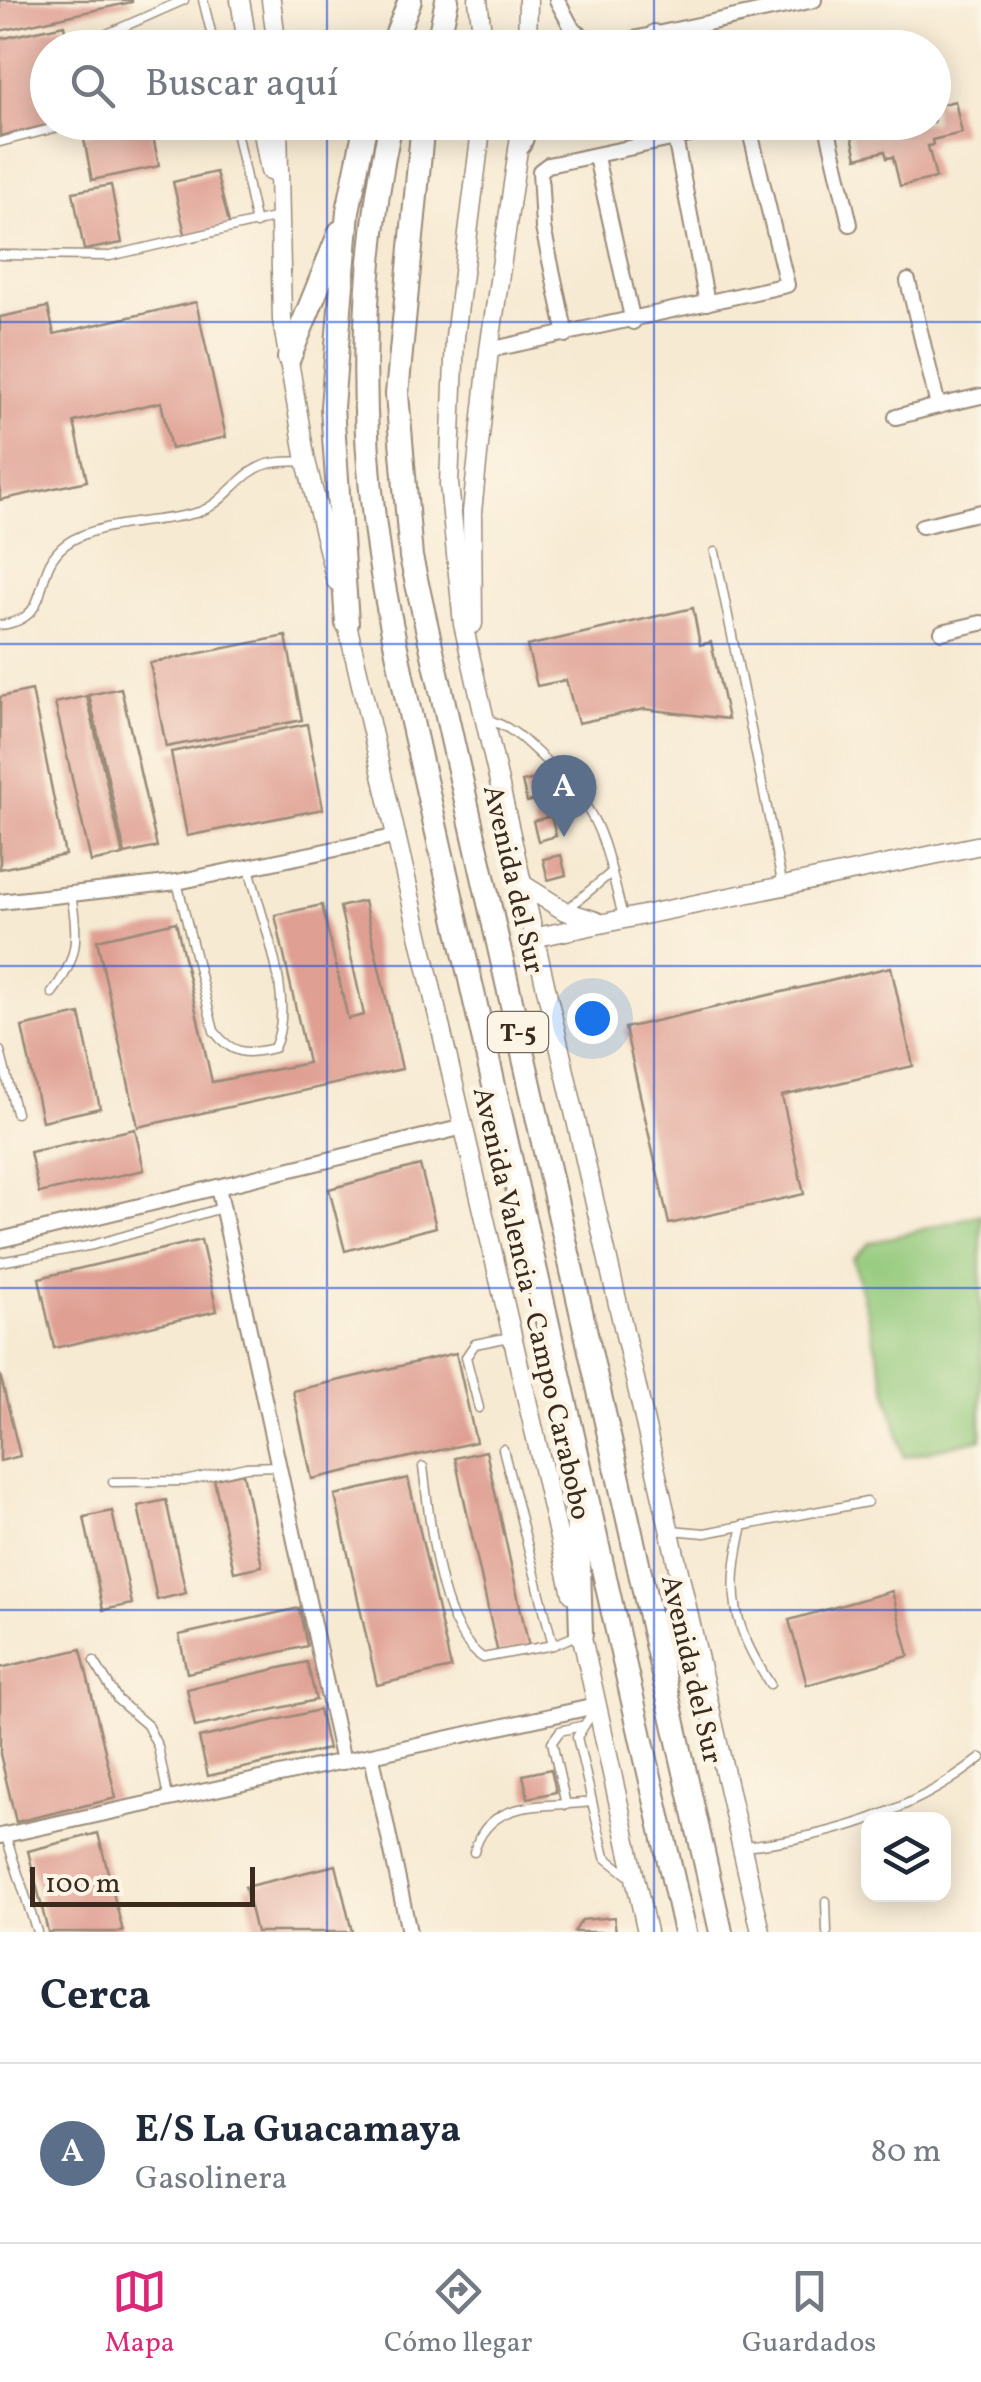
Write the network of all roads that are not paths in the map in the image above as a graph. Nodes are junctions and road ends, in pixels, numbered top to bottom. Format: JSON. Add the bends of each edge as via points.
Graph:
{"nodes":[{"id":1,"x":184,"y":0,"type":"edge"},
{"id":2,"x":203,"y":0,"type":"edge"},
{"id":3,"x":240,"y":0,"type":"edge"},
{"id":4,"x":271,"y":0,"type":"edge"},
{"id":5,"x":410,"y":0,"type":"edge"},
{"id":6,"x":418,"y":0,"type":"edge"},
{"id":7,"x":446,"y":0,"type":"edge"},
{"id":8,"x":478,"y":0,"type":"edge"},
{"id":9,"x":528,"y":0,"type":"edge"},
{"id":10,"x":557,"y":0,"type":"edge"},
{"id":11,"x":814,"y":0,"type":"edge"},
{"id":12,"x":116,"y":30,"type":"edge"},
{"id":13,"x":210,"y":30,"type":"edge"},
{"id":14,"x":245,"y":30,"type":"edge"},
{"id":15,"x":275,"y":30,"type":"edge"},
{"id":16,"x":399,"y":30,"type":"edge"},
{"id":17,"x":412,"y":30,"type":"edge"},
{"id":18,"x":441,"y":30,"type":"edge"},
{"id":19,"x":482,"y":30,"type":"edge"},
{"id":20,"x":527,"y":30,"type":"edge"},
{"id":21,"x":574,"y":30,"type":"edge"},
{"id":22,"x":695,"y":30,"type":"edge"},
{"id":23,"x":30,"y":134,"type":"edge"},
{"id":24,"x":238,"y":140,"type":"edge"},
{"id":25,"x":264,"y":140,"type":"edge"},
{"id":26,"x":278,"y":140,"type":"edge"},
{"id":27,"x":362,"y":140,"type":"edge"},
{"id":28,"x":387,"y":140,"type":"edge"},
{"id":29,"x":420,"y":140,"type":"edge"},
{"id":30,"x":480,"y":140,"type":"edge"},
{"id":31,"x":520,"y":140,"type":"edge"},
{"id":32,"x":525,"y":140,"type":"edge"},
{"id":33,"x":671,"y":140,"type":"edge"},
{"id":34,"x":675,"y":140,"type":"edge"},
{"id":35,"x":754,"y":140,"type":"edge"},
{"id":36,"x":830,"y":140,"type":"edge"},
{"id":37,"x":0,"y":142,"type":"edge"},
{"id":38,"x":596,"y":157,"type":"junction"},
{"id":39,"x":518,"y":160,"type":"junction"},
{"id":40,"x":348,"y":211,"type":"junction"},
{"id":41,"x":278,"y":217,"type":"junction"},
{"id":42,"x":256,"y":224,"type":"junction"},
{"id":43,"x":850,"y":224,"type":"dead end"},
{"id":44,"x":0,"y":255,"type":"edge"},
{"id":45,"x":908,"y":281,"type":"dead end"},
{"id":46,"x":707,"y":302,"type":"junction"},
{"id":47,"x":633,"y":322,"type":"junction"},
{"id":48,"x":566,"y":335,"type":"junction"},
{"id":49,"x":489,"y":350,"type":"junction"},
{"id":50,"x":288,"y":358,"type":"junction"},
{"id":51,"x":981,"y":396,"type":"edge"},
{"id":52,"x":938,"y":406,"type":"junction"},
{"id":53,"x":896,"y":417,"type":"dead end"},
{"id":54,"x":306,"y":460,"type":"junction"},
{"id":55,"x":981,"y":512,"type":"edge"},
{"id":56,"x":922,"y":526,"type":"dead end"},
{"id":57,"x":715,"y":552,"type":"dead end"},
{"id":58,"x":347,"y":623,"type":"junction"},
{"id":59,"x":981,"y":623,"type":"edge"},
{"id":60,"x":0,"y":626,"type":"edge"},
{"id":61,"x":942,"y":632,"type":"dead end"},
{"id":62,"x":472,"y":664,"type":"junction"},
{"id":63,"x":486,"y":719,"type":"junction"},
{"id":64,"x":398,"y":836,"type":"junction"},
{"id":65,"x":981,"y":845,"type":"edge"},
{"id":66,"x":250,"y":866,"type":"junction"},
{"id":67,"x":612,"y":872,"type":"junction"},
{"id":68,"x":176,"y":882,"type":"junction"},
{"id":69,"x":525,"y":886,"type":"junction"},
{"id":70,"x":783,"y":887,"type":"junction"},
{"id":71,"x":71,"y":895,"type":"junction"},
{"id":72,"x":0,"y":902,"type":"edge"},
{"id":73,"x":565,"y":911,"type":"junction"},
{"id":74,"x":623,"y":918,"type":"junction"},
{"id":75,"x":601,"y":922,"type":"junction"},
{"id":76,"x":536,"y":937,"type":"junction"},
{"id":77,"x":52,"y":993,"type":"dead end"},
{"id":78,"x":0,"y":1051,"type":"edge"},
{"id":79,"x":16,"y":1113,"type":"dead end"},
{"id":80,"x":464,"y":1127,"type":"junction"},
{"id":81,"x":218,"y":1187,"type":"junction"},
{"id":82,"x":225,"y":1207,"type":"junction"},
{"id":83,"x":0,"y":1240,"type":"edge"},
{"id":84,"x":0,"y":1262,"type":"edge"},
{"id":85,"x":514,"y":1336,"type":"junction"},
{"id":86,"x":478,"y":1408,"type":"dead end"},
{"id":87,"x":575,"y":1446,"type":"junction"},
{"id":88,"x":503,"y":1450,"type":"dead end"},
{"id":89,"x":279,"y":1466,"type":"junction"},
{"id":90,"x":423,"y":1467,"type":"dead end"},
{"id":91,"x":112,"y":1482,"type":"dead end"},
{"id":92,"x":868,"y":1502,"type":"dead end"},
{"id":93,"x":742,"y":1526,"type":"junction"},
{"id":94,"x":671,"y":1530,"type":"junction"},
{"id":95,"x":581,"y":1634,"type":"junction"},
{"id":96,"x":553,"y":1646,"type":"junction"},
{"id":97,"x":94,"y":1661,"type":"dead end"},
{"id":98,"x":770,"y":1684,"type":"dead end"},
{"id":99,"x":596,"y":1706,"type":"junction"},
{"id":100,"x":583,"y":1725,"type":"junction"},
{"id":101,"x":372,"y":1756,"type":"junction"},
{"id":102,"x":981,"y":1758,"type":"edge"},
{"id":103,"x":343,"y":1762,"type":"junction"},
{"id":104,"x":168,"y":1798,"type":"junction"},
{"id":105,"x":592,"y":1802,"type":"junction"},
{"id":106,"x":566,"y":1805,"type":"junction"},
{"id":107,"x":2,"y":1835,"type":"edge"},
{"id":108,"x":743,"y":1846,"type":"junction"},
{"id":109,"x":474,"y":1852,"type":"dead end"},
{"id":110,"x":636,"y":1881,"type":"junction"},
{"id":111,"x":826,"y":1901,"type":"dead end"},
{"id":112,"x":37,"y":1932,"type":"edge"},
{"id":113,"x":409,"y":1932,"type":"edge"},
{"id":114,"x":647,"y":1932,"type":"edge"},
{"id":115,"x":685,"y":1932,"type":"edge"},
{"id":116,"x":721,"y":1932,"type":"edge"},
{"id":117,"x":761,"y":1932,"type":"edge"},
{"id":118,"x":828,"y":1932,"type":"edge"}],
"edges":[{"from":1,"to":12,"type":"lane"},
{"from":2,"to":13,"type":"lane"},
{"from":3,"to":14,"type":"street"},
{"from":4,"to":15,"type":"street"},
{"from":5,"to":16,"type":"highway"},
{"from":6,"to":17,"type":"highway"},
{"from":7,"to":18,"type":"highway"},
{"from":8,"to":19,"type":"street"},
{"from":9,"to":20,"type":"street"},
{"from":10,"to":21,"type":"street"},
{"from":11,"to":22,"type":"street"},
{"from":23,"to":37,"type":"lane"},
{"from":24,"to":42,"type":"lane"},
{"from":25,"to":41,"type":"street"},
{"from":26,"to":41,"type":"street"},
{"from":27,"to":40,"type":"highway"},
{"from":28,"to":87,"type":"highway","number":"T-5","via":[[364,364],[377,548]]},
{"from":29,"to":116,"type":"highway","name":"Avenida del Sur","number":"T-5","via":[[397,394],[412,557]]},
{"from":30,"to":62,"type":"street","via":[[455,338],[449,484]]},
{"from":31,"to":39,"type":"street"},
{"from":32,"to":39,"type":"street"},
{"from":33,"to":38,"type":"street"},
{"from":34,"to":46,"type":"street"},
{"from":35,"to":46,"type":"street","via":[[787,285]]},
{"from":36,"to":43,"type":"street"},
{"from":38,"to":47,"type":"street"},
{"from":38,"to":48,"type":"street","via":[[540,170],[543,228]]},
{"from":39,"to":49,"type":"street"},
{"from":40,"to":50,"type":"highway"},
{"from":40,"to":58,"type":"highway","via":[[332,407]]},
{"from":41,"to":42,"type":"lane"},
{"from":41,"to":50,"type":"street","name":"Avenida Valencia - Campo Carabobo","number":"T-5"},
{"from":42,"to":44,"type":"lane","via":[[110,256]]},
{"from":45,"to":52,"type":"street"},
{"from":46,"to":47,"type":"street"},
{"from":47,"to":48,"type":"street"},
{"from":48,"to":49,"type":"street"},
{"from":49,"to":62,"type":"street","via":[[472,512]]},
{"from":50,"to":54,"type":"street","name":"Avenida Valencia - Campo Carabobo","number":"T-5"},
{"from":51,"to":52,"type":"street"},
{"from":52,"to":53,"type":"street"},
{"from":54,"to":58,"type":"street","name":"Avenida Valencia - Campo Carabobo","number":"T-5"},
{"from":54,"to":60,"type":"lane","via":[[266,464],[202,512],[70,541],[49,559],[38,603],[23,621]]},
{"from":55,"to":56,"type":"street"},
{"from":57,"to":70,"type":"lane"},
{"from":58,"to":64,"type":"street","name":"Avenida Valencia - Campo Carabobo","number":"T-5"},
{"from":59,"to":61,"type":"street"},
{"from":62,"to":63,"type":"street"},
{"from":63,"to":67,"type":"lane","via":[[513,728],[572,784],[601,830]]},
{"from":63,"to":69,"type":"street"},
{"from":64,"to":66,"type":"street"},
{"from":64,"to":80,"type":"street","name":"Avenida Valencia - Campo Carabobo","number":"T-5"},
{"from":65,"to":70,"type":"street"},
{"from":66,"to":68,"type":"street"},
{"from":66,"to":68,"type":"lane","via":[[282,1014],[274,1048],[248,1054],[224,1044],[214,1031]]},
{"from":67,"to":73,"type":"lane"},
{"from":67,"to":74,"type":"lane"},
{"from":68,"to":71,"type":"street"},
{"from":69,"to":73,"type":"street"},
{"from":69,"to":76,"type":"street"},
{"from":70,"to":74,"type":"street"},
{"from":71,"to":72,"type":"street"},
{"from":71,"to":77,"type":"lane","via":[[76,944],[71,968]]},
{"from":73,"to":75,"type":"street"},
{"from":74,"to":75,"type":"street"},
{"from":75,"to":76,"type":"street"},
{"from":76,"to":94,"type":"street"},
{"from":78,"to":79,"type":"lane"},
{"from":80,"to":81,"type":"street"},
{"from":80,"to":85,"type":"street","name":"Avenida Valencia - Campo Carabobo","number":"T-5"},
{"from":81,"to":82,"type":"street"},
{"from":81,"to":83,"type":"street"},
{"from":82,"to":84,"type":"lane","via":[[94,1245]]},
{"from":82,"to":89,"type":"street"},
{"from":85,"to":86,"type":"lane","via":[[476,1344],[466,1357]]},
{"from":85,"to":95,"type":"street","name":"Avenida Valencia - Campo Carabobo","number":"T-5"},
{"from":87,"to":95,"type":"highway"},
{"from":87,"to":115,"type":"highway","number":"T-5"},
{"from":88,"to":96,"type":"lane"},
{"from":89,"to":91,"type":"lane","via":[[184,1481]]},
{"from":89,"to":103,"type":"street"},
{"from":90,"to":96,"type":"lane","via":[[444,1587],[467,1645],[483,1658]]},
{"from":92,"to":93,"type":"lane"},
{"from":93,"to":94,"type":"lane","via":[[706,1534]]},
{"from":93,"to":98,"type":"lane","via":[[732,1598]]},
{"from":94,"to":108,"type":"street"},
{"from":95,"to":96,"type":"lane"},
{"from":95,"to":99,"type":"street","name":"Avenida Valencia - Campo Carabobo","number":"T-5"},
{"from":97,"to":104,"type":"lane","via":[[118,1700],[147,1725]]},
{"from":99,"to":100,"type":"lane"},
{"from":99,"to":101,"type":"street"},
{"from":99,"to":110,"type":"street","name":"Avenida Valencia - Campo Carabobo","number":"T-5"},
{"from":100,"to":105,"type":"lane","via":[[577,1737]]},
{"from":100,"to":106,"type":"lane","via":[[560,1730],[552,1742]]},
{"from":101,"to":103,"type":"street"},
{"from":101,"to":113,"type":"street"},
{"from":102,"to":108,"type":"lane","via":[[934,1792],[847,1827]]},
{"from":103,"to":104,"type":"street"},
{"from":104,"to":107,"type":"street"},
{"from":105,"to":106,"type":"lane"},
{"from":105,"to":110,"type":"lane","via":[[606,1857]]},
{"from":106,"to":109,"type":"lane","via":[[502,1812],[479,1833]]},
{"from":107,"to":112,"type":"lane","via":[[12,1844]]},
{"from":108,"to":117,"type":"street"},
{"from":110,"to":114,"type":"street","name":"Avenida Valencia - Campo Carabobo","number":"T-5"},
{"from":111,"to":118,"type":"lane"}]}
